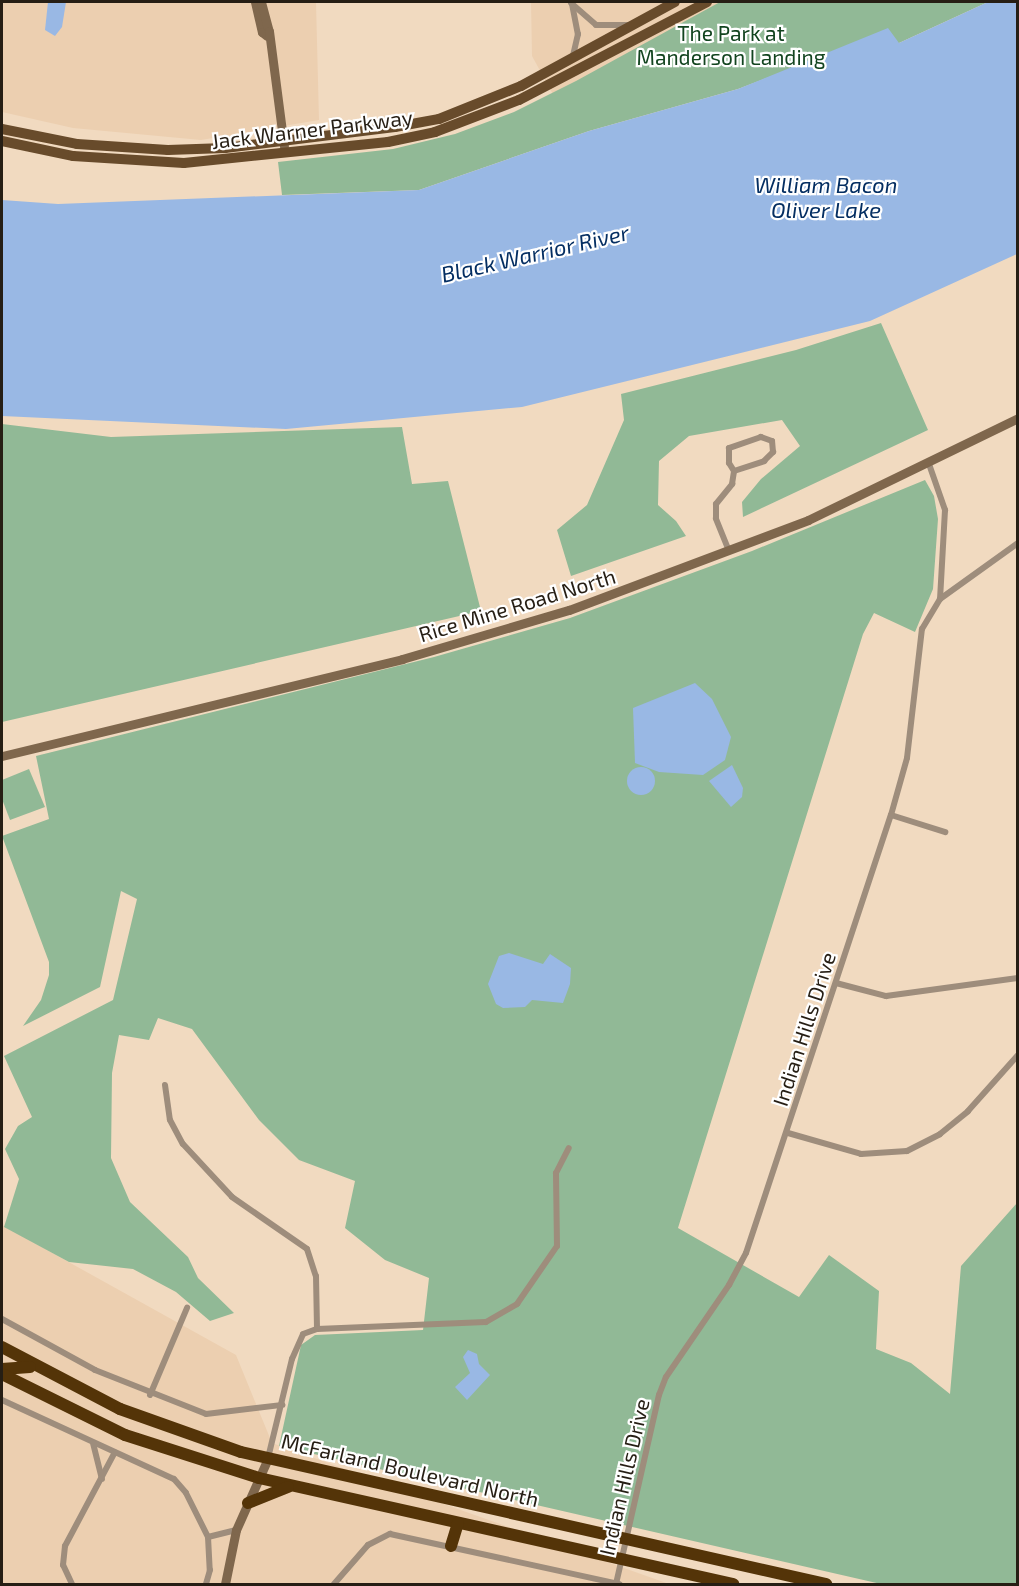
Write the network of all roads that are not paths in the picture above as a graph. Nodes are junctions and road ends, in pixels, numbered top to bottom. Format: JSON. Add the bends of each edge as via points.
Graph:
{"nodes":[{"id":1,"x":255,"y":2,"type":"edge"},
{"id":2,"x":261,"y":2,"type":"edge"},
{"id":3,"x":571,"y":2,"type":"edge"},
{"id":4,"x":675,"y":2,"type":"edge"},
{"id":5,"x":707,"y":2,"type":"edge"},
{"id":6,"x":632,"y":24,"type":"junction"},
{"id":7,"x":267,"y":36,"type":"junction"},
{"id":8,"x":573,"y":56,"type":"junction"},
{"id":9,"x":2,"y":129,"type":"edge"},
{"id":10,"x":283,"y":139,"type":"junction"},
{"id":11,"x":2,"y":141,"type":"edge"},
{"id":12,"x":284,"y":155,"type":"junction"},
{"id":13,"x":1017,"y":418,"type":"edge"},
{"id":14,"x":929,"y":464,"type":"junction"},
{"id":15,"x":734,"y":471,"type":"junction"},
{"id":16,"x":1017,"y":543,"type":"edge"},
{"id":17,"x":729,"y":552,"type":"junction"},
{"id":18,"x":940,"y":598,"type":"junction"},
{"id":19,"x":2,"y":756,"type":"edge"},
{"id":20,"x":891,"y":815,"type":"junction"},
{"id":21,"x":945,"y":832,"type":"dead end"},
{"id":22,"x":1017,"y":978,"type":"edge"},
{"id":23,"x":836,"y":983,"type":"junction"},
{"id":24,"x":1017,"y":1055,"type":"edge"},
{"id":25,"x":165,"y":1085,"type":"dead end"},
{"id":26,"x":788,"y":1133,"type":"junction"},
{"id":27,"x":568,"y":1148,"type":"dead end"},
{"id":28,"x":187,"y":1308,"type":"dead end"},
{"id":29,"x":2,"y":1319,"type":"edge"},
{"id":30,"x":316,"y":1329,"type":"junction"},
{"id":31,"x":2,"y":1347,"type":"edge"},
{"id":32,"x":37,"y":1368,"type":"junction"},
{"id":33,"x":2,"y":1369,"type":"edge"},
{"id":34,"x":2,"y":1374,"type":"edge"},
{"id":35,"x":150,"y":1395,"type":"junction"},
{"id":36,"x":2,"y":1400,"type":"edge"},
{"id":37,"x":282,"y":1405,"type":"junction"},
{"id":38,"x":93,"y":1442,"type":"junction"},
{"id":39,"x":115,"y":1452,"type":"junction"},
{"id":40,"x":268,"y":1458,"type":"junction"},
{"id":41,"x":259,"y":1478,"type":"junction"},
{"id":42,"x":102,"y":1479,"type":"junction"},
{"id":43,"x":295,"y":1486,"type":"junction"},
{"id":44,"x":248,"y":1503,"type":"junction"},
{"id":45,"x":458,"y":1523,"type":"junction"},
{"id":46,"x":236,"y":1530,"type":"junction"},
{"id":47,"x":208,"y":1536,"type":"junction"},
{"id":48,"x":626,"y":1538,"type":"junction"},
{"id":49,"x":451,"y":1546,"type":"junction"},
{"id":50,"x":622,"y":1560,"type":"junction"},
{"id":51,"x":72,"y":1584,"type":"edge"},
{"id":52,"x":206,"y":1584,"type":"edge"},
{"id":53,"x":225,"y":1584,"type":"edge"},
{"id":54,"x":334,"y":1584,"type":"edge"},
{"id":55,"x":618,"y":1584,"type":"edge"},
{"id":56,"x":733,"y":1584,"type":"edge"},
{"id":57,"x":826,"y":1584,"type":"edge"}],
"edges":[{"from":1,"to":7,"type":"main road","via":[[262,32]]},
{"from":2,"to":7,"type":"main road"},
{"from":3,"to":6,"type":"street","via":[[596,25]]},
{"from":3,"to":8,"type":"street","via":[[578,34]]},
{"from":4,"to":6,"type":"main road","name":"Jack Warner Parkway"},
{"from":5,"to":12,"type":"main road","name":"Jack Warner Parkway","via":[[479,117],[388,142]]},
{"from":6,"to":8,"type":"main road","name":"Jack Warner Parkway"},
{"from":7,"to":10,"type":"main road"},
{"from":8,"to":10,"type":"main road","name":"Jack Warner Parkway","via":[[521,86],[438,119],[371,131]]},
{"from":9,"to":10,"type":"main road","name":"Jack Warner Parkway","via":[[77,144],[168,150],[225,148]]},
{"from":10,"to":12,"type":"main road"},
{"from":11,"to":12,"type":"main road","name":"Jack Warner Parkway","via":[[73,156],[143,163]]},
{"from":13,"to":14,"type":"main road","name":"Rice Mine Road North"},
{"from":14,"to":17,"type":"main road","name":"Rice Mine Road North"},
{"from":14,"to":18,"type":"street","name":"Indian Hills Drive","via":[[945,510]]},
{"from":15,"to":15,"type":"street","via":[[764,461],[773,452],[772,441],[761,437],[729,448],[729,463]]},
{"from":15,"to":17,"type":"street","via":[[732,484],[716,504]]},
{"from":16,"to":18,"type":"street"},
{"from":17,"to":19,"type":"main road","name":"Rice Mine Road North","via":[[509,629]]},
{"from":18,"to":20,"type":"street","name":"Indian Hills Drive","via":[[930,612],[918,647],[907,758]]},
{"from":20,"to":21,"type":"street"},
{"from":20,"to":23,"type":"street","name":"Indian Hills Drive"},
{"from":22,"to":23,"type":"street","via":[[886,996]]},
{"from":23,"to":26,"type":"street","name":"Indian Hills Drive"},
{"from":24,"to":26,"type":"street","via":[[968,1111],[940,1134],[907,1151],[861,1154]]},
{"from":25,"to":30,"type":"street","via":[[170,1120],[183,1144],[232,1197],[307,1249],[316,1276]]},
{"from":26,"to":48,"type":"street","name":"Indian Hills Drive","via":[[746,1253],[729,1285],[666,1377]]},
{"from":27,"to":30,"type":"street","via":[[556,1173],[559,1236],[555,1254],[510,1309],[486,1322],[459,1325]]},
{"from":28,"to":35,"type":"street"},
{"from":29,"to":35,"type":"street"},
{"from":30,"to":37,"type":"street","via":[[303,1334],[297,1342]]},
{"from":31,"to":32,"type":"highway","name":"McFarland Boulevard North"},
{"from":32,"to":33,"type":"highway"},
{"from":32,"to":40,"type":"highway","name":"McFarland Boulevard North","via":[[161,1426]]},
{"from":34,"to":41,"type":"highway","name":"McFarland Boulevard North","via":[[125,1435]]},
{"from":35,"to":37,"type":"street","via":[[206,1414]]},
{"from":36,"to":38,"type":"street"},
{"from":37,"to":40,"type":"street"},
{"from":38,"to":39,"type":"street"},
{"from":38,"to":42,"type":"street"},
{"from":39,"to":42,"type":"street"},
{"from":39,"to":47,"type":"street","via":[[174,1479],[186,1493]]},
{"from":40,"to":41,"type":"main road"},
{"from":40,"to":48,"type":"highway","name":"McFarland Boulevard North"},
{"from":41,"to":43,"type":"highway","name":"McFarland Boulevard North"},
{"from":41,"to":44,"type":"main road"},
{"from":42,"to":51,"type":"street","via":[[65,1546],[63,1565]]},
{"from":43,"to":44,"type":"highway","via":[[273,1490]]},
{"from":43,"to":45,"type":"highway","name":"McFarland Boulevard North"},
{"from":44,"to":46,"type":"main road"},
{"from":45,"to":49,"type":"highway"},
{"from":45,"to":50,"type":"highway","name":"McFarland Boulevard North"},
{"from":46,"to":47,"type":"street"},
{"from":46,"to":53,"type":"main road"},
{"from":47,"to":52,"type":"street","via":[[210,1570]]},
{"from":48,"to":50,"type":"street","name":"Indian Hills Drive"},
{"from":48,"to":57,"type":"highway","name":"McFarland Boulevard North"},
{"from":49,"to":54,"type":"street","via":[[400,1535],[378,1539]]},
{"from":49,"to":55,"type":"street"},
{"from":50,"to":55,"type":"street","name":"Indian Hills Drive"},
{"from":50,"to":56,"type":"highway","name":"McFarland Boulevard North"}]}
